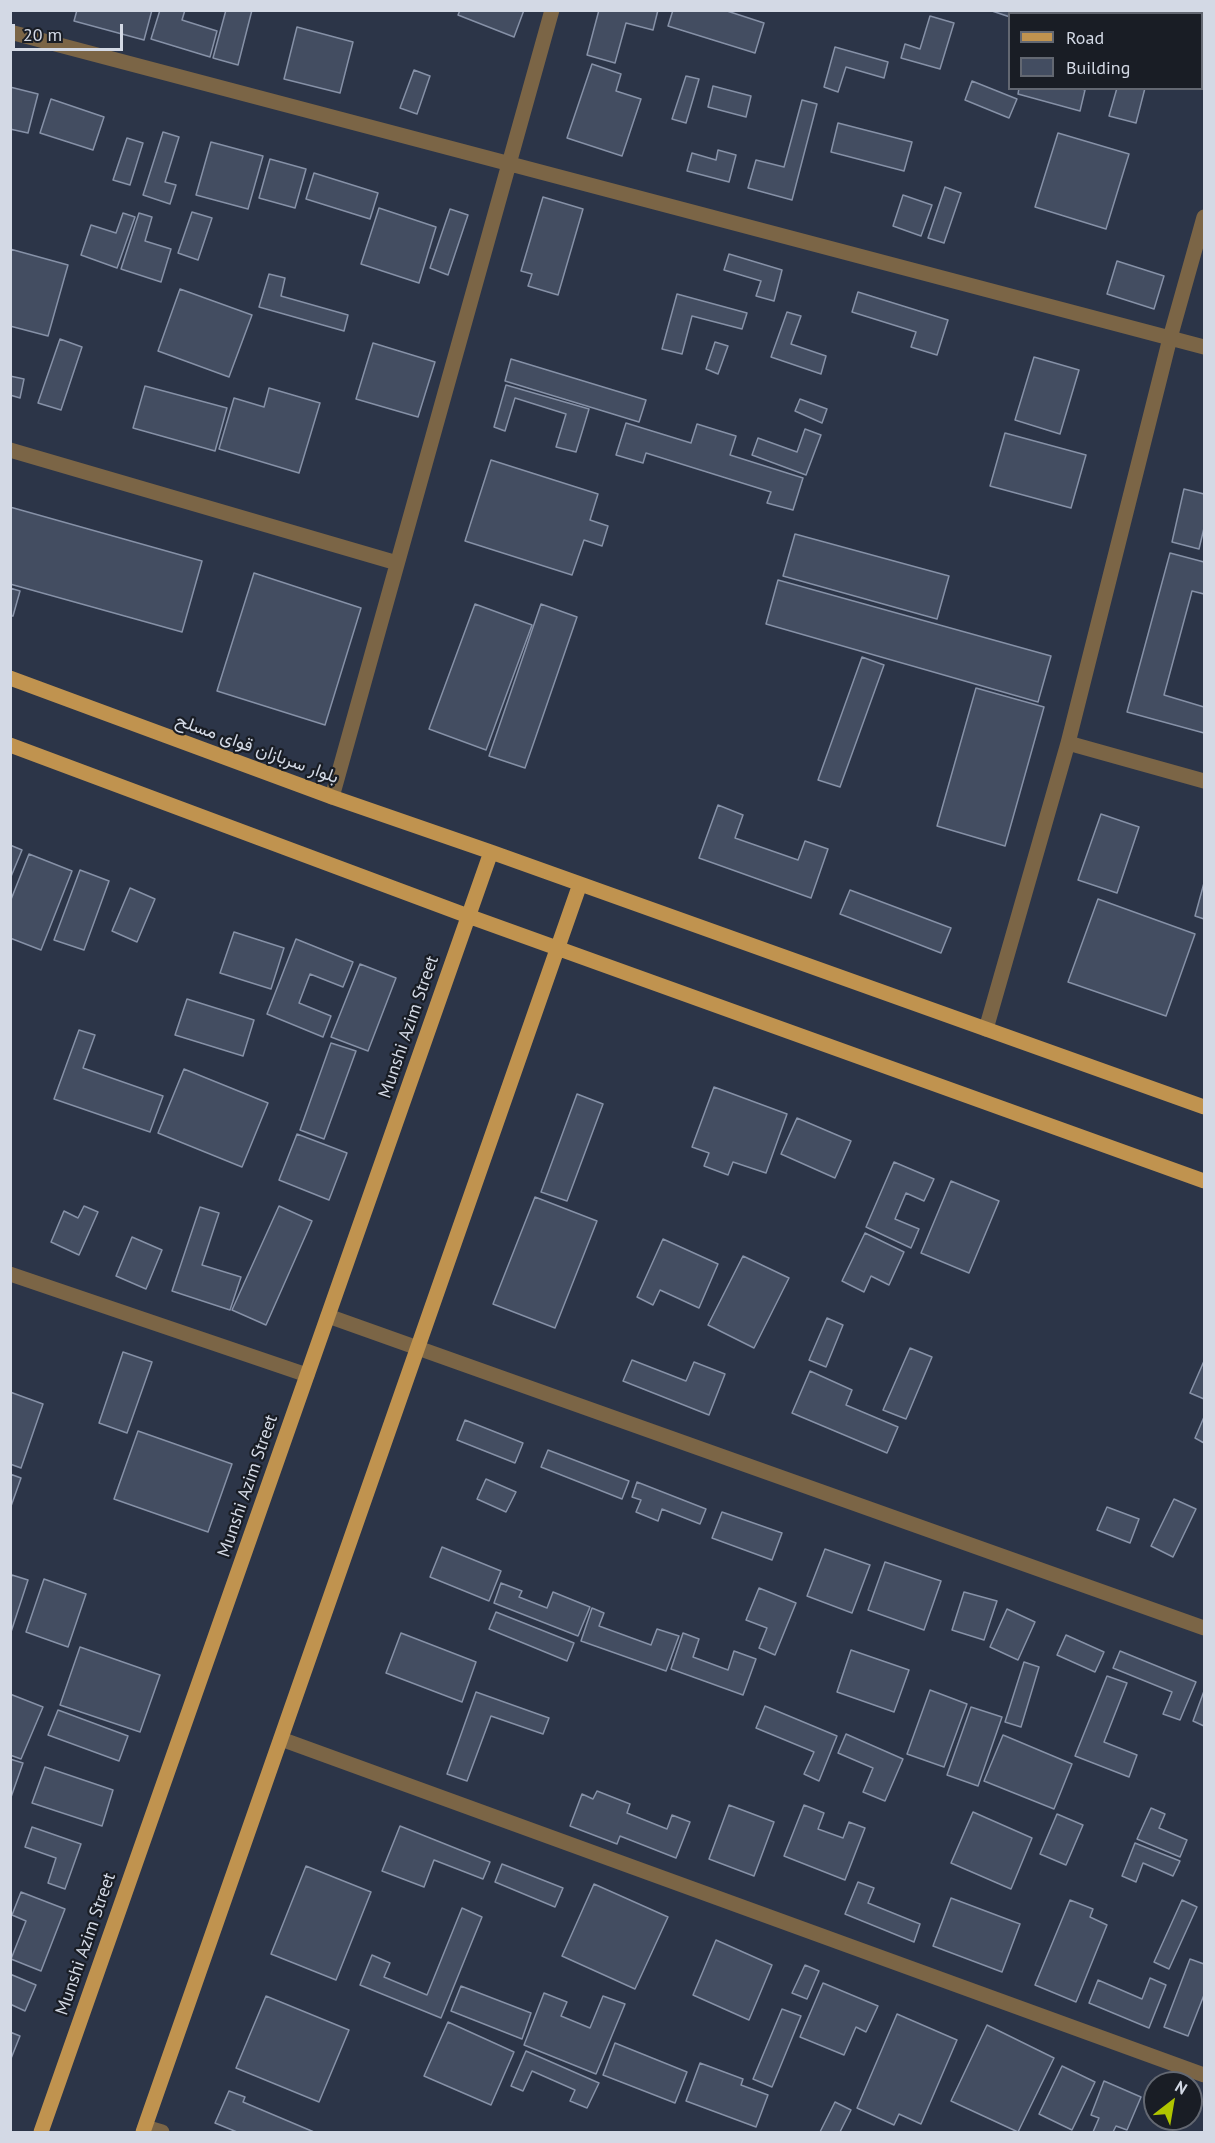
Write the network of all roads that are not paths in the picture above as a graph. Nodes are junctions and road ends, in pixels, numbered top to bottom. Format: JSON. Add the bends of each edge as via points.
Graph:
{"nodes":[{"id":1,"x":552,"y":10,"type":"edge"},
{"id":2,"x":10,"y":32,"type":"edge"},
{"id":3,"x":509,"y":162,"type":"junction"},
{"id":4,"x":1204,"y":217,"type":"edge"},
{"id":5,"x":1170,"y":338,"type":"junction"},
{"id":6,"x":1204,"y":347,"type":"edge"},
{"id":7,"x":10,"y":450,"type":"edge"},
{"id":8,"x":397,"y":563,"type":"junction"},
{"id":9,"x":10,"y":678,"type":"edge"},
{"id":10,"x":1068,"y":743,"type":"junction"},
{"id":11,"x":10,"y":745,"type":"edge"},
{"id":12,"x":1204,"y":781,"type":"edge"},
{"id":13,"x":332,"y":798,"type":"junction"},
{"id":14,"x":491,"y":852,"type":"junction"},
{"id":15,"x":580,"y":884,"type":"junction"},
{"id":16,"x":468,"y":916,"type":"junction"},
{"id":17,"x":558,"y":948,"type":"junction"},
{"id":18,"x":986,"y":1029,"type":"junction"},
{"id":19,"x":1204,"y":1107,"type":"edge"},
{"id":20,"x":1204,"y":1181,"type":"edge"},
{"id":21,"x":10,"y":1274,"type":"edge"},
{"id":22,"x":327,"y":1316,"type":"junction"},
{"id":23,"x":418,"y":1347,"type":"junction"},
{"id":24,"x":307,"y":1375,"type":"junction"},
{"id":25,"x":1204,"y":1628,"type":"edge"},
{"id":26,"x":281,"y":1739,"type":"junction"},
{"id":27,"x":1204,"y":2075,"type":"edge"},
{"id":28,"x":144,"y":2130,"type":"edge"},
{"id":29,"x":41,"y":2133,"type":"edge"},
{"id":30,"x":162,"y":2133,"type":"edge"}],
"edges":[{"from":1,"to":3,"type":"street"},
{"from":2,"to":3,"type":"street"},
{"from":3,"to":5,"type":"street"},
{"from":3,"to":8,"type":"street"},
{"from":4,"to":5,"type":"street"},
{"from":5,"to":6,"type":"street"},
{"from":5,"to":10,"type":"street"},
{"from":7,"to":8,"type":"street"},
{"from":8,"to":13,"type":"street"},
{"from":9,"to":13,"type":"main road","name":"بلوار سربازان قوای مسلح"},
{"from":10,"to":12,"type":"street"},
{"from":10,"to":18,"type":"street"},
{"from":11,"to":16,"type":"main road"},
{"from":13,"to":14,"type":"main road","name":"بلوار سربازان قوای مسلح"},
{"from":14,"to":15,"type":"main road","name":"بلوار سربازان قوای مسلح"},
{"from":14,"to":16,"type":"main road","name":"Munshi Azim Street"},
{"from":15,"to":17,"type":"main road"},
{"from":15,"to":18,"type":"main road","name":"بلوار سربازان قوای مسلح"},
{"from":16,"to":17,"type":"main road"},
{"from":16,"to":22,"type":"main road","name":"Munshi Azim Street"},
{"from":17,"to":20,"type":"main road"},
{"from":17,"to":23,"type":"main road"},
{"from":18,"to":19,"type":"main road","name":"بلوار سربازان قوای مسلح"},
{"from":21,"to":24,"type":"street"},
{"from":22,"to":23,"type":"street"},
{"from":22,"to":24,"type":"main road","name":"Munshi Azim Street"},
{"from":23,"to":25,"type":"street"},
{"from":23,"to":26,"type":"main road"},
{"from":24,"to":29,"type":"main road","name":"Munshi Azim Street"},
{"from":26,"to":27,"type":"street"},
{"from":26,"to":28,"type":"main road"},
{"from":28,"to":30,"type":"street"}]}
